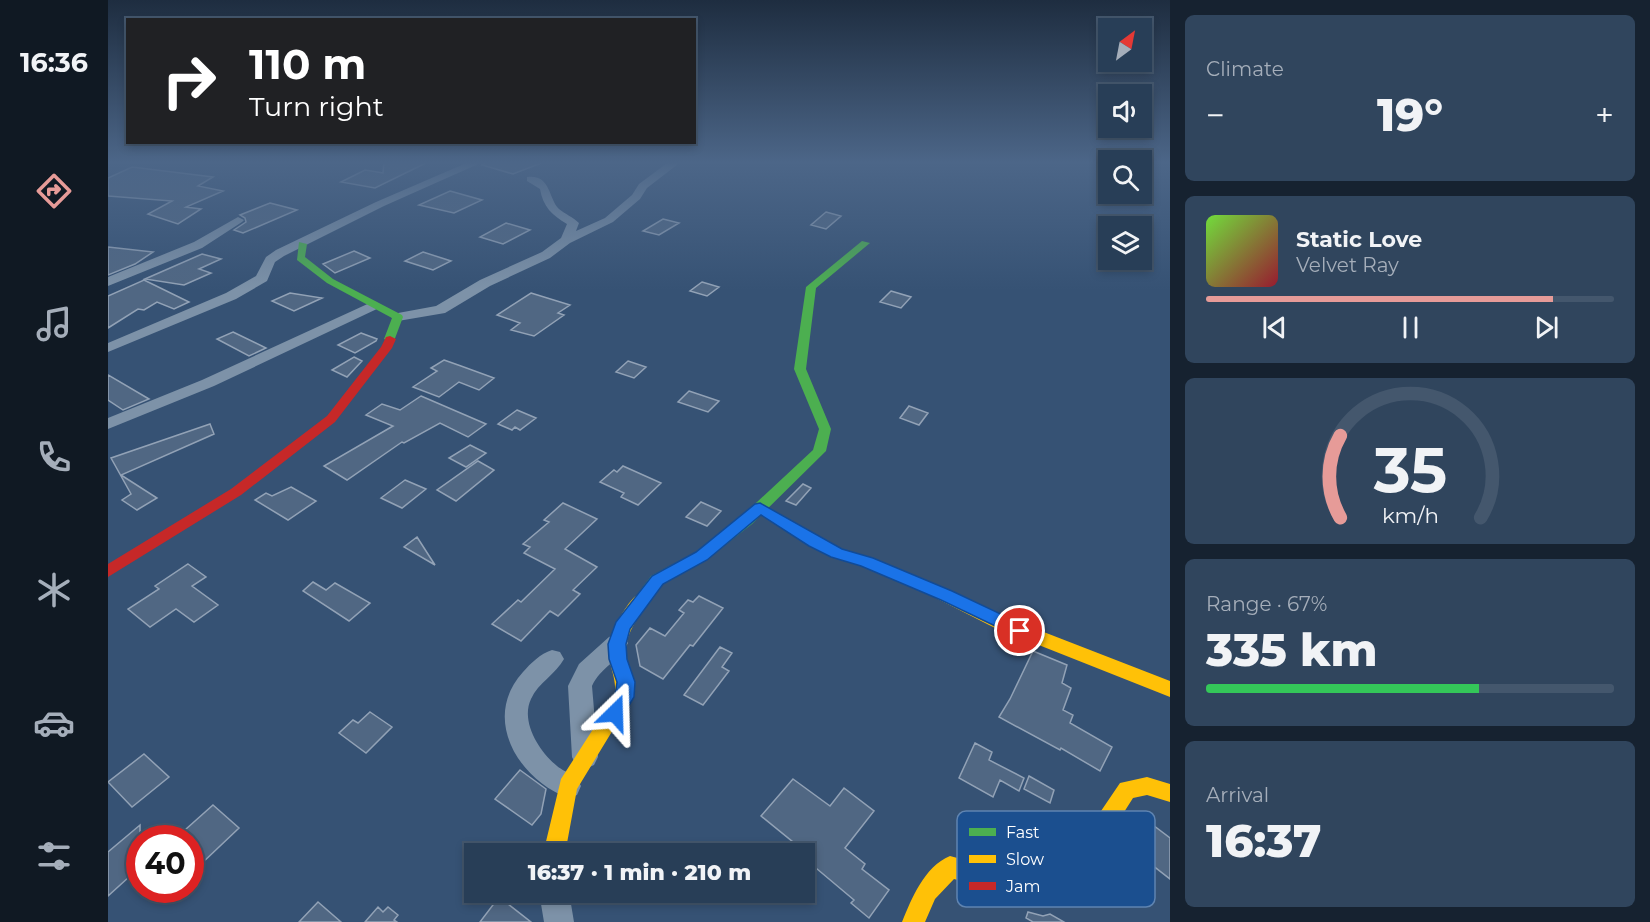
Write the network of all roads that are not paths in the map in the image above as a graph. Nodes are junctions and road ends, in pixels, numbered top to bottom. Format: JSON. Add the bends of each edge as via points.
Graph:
{"nodes":[{"id":1,"x":380,"y":204,"type":"edge"},
{"id":2,"x":548,"y":204,"type":"edge"},
{"id":3,"x":628,"y":204,"type":"edge"},
{"id":4,"x":238,"y":220,"type":"dead end"},
{"id":5,"x":566,"y":240,"type":"junction"},
{"id":6,"x":865,"y":243,"type":"dead end"},
{"id":7,"x":303,"y":244,"type":"junction"},
{"id":8,"x":108,"y":282,"type":"edge"},
{"id":9,"x":374,"y":305,"type":"junction"},
{"id":10,"x":398,"y":317,"type":"junction"},
{"id":11,"x":108,"y":348,"type":"edge"},
{"id":12,"x":108,"y":424,"type":"edge"},
{"id":13,"x":760,"y":508,"type":"junction"},
{"id":14,"x":108,"y":571,"type":"edge"},
{"id":15,"x":617,"y":644,"type":"junction"},
{"id":16,"x":552,"y":659,"type":"dead end"},
{"id":17,"x":1170,"y":689,"type":"edge"},
{"id":18,"x":585,"y":762,"type":"junction"},
{"id":19,"x":568,"y":786,"type":"junction"},
{"id":20,"x":1170,"y":793,"type":"edge"},
{"id":21,"x":1113,"y":811,"type":"edge"},
{"id":22,"x":556,"y":843,"type":"edge"},
{"id":23,"x":957,"y":868,"type":"edge"},
{"id":24,"x":556,"y":903,"type":"edge"},
{"id":25,"x":559,"y":922,"type":"edge"},
{"id":26,"x":913,"y":922,"type":"edge"}],
"edges":[{"from":1,"to":7,"type":"street"},
{"from":2,"to":5,"type":"street","via":[[573,223]]},
{"from":3,"to":5,"type":"street","via":[[609,220]]},
{"from":4,"to":8,"type":"street","via":[[198,245]]},
{"from":5,"to":10,"type":"street","via":[[546,255],[485,283],[447,308]]},
{"from":6,"to":13,"type":"street","via":[[811,287],[800,369],[825,429],[819,452]]},
{"from":7,"to":9,"type":"street","via":[[300,258],[330,281]]},
{"from":7,"to":11,"type":"street","via":[[270,260],[262,278],[231,296]]},
{"from":9,"to":10,"type":"street"},
{"from":9,"to":12,"type":"street","via":[[208,383]]},
{"from":10,"to":14,"type":"street","via":[[386,348],[330,419],[236,492]]},
{"from":13,"to":15,"type":"street","via":[[701,556],[657,580],[622,627]]},
{"from":13,"to":17,"type":"street","via":[[837,553],[867,562],[999,622]]},
{"from":15,"to":18,"type":"street","via":[[626,682],[624,697]]},
{"from":15,"to":18,"type":"street","via":[[587,671],[580,686]]},
{"from":16,"to":19,"type":"street","via":[[538,671],[518,701],[516,719],[529,753],[548,776]]},
{"from":18,"to":19,"type":"street"},
{"from":19,"to":22,"type":"street"},
{"from":20,"to":21,"type":"street","via":[[1147,786],[1127,790]]},
{"from":23,"to":26,"type":"street","via":[[950,867],[932,881]]},
{"from":24,"to":25,"type":"street"}]}
